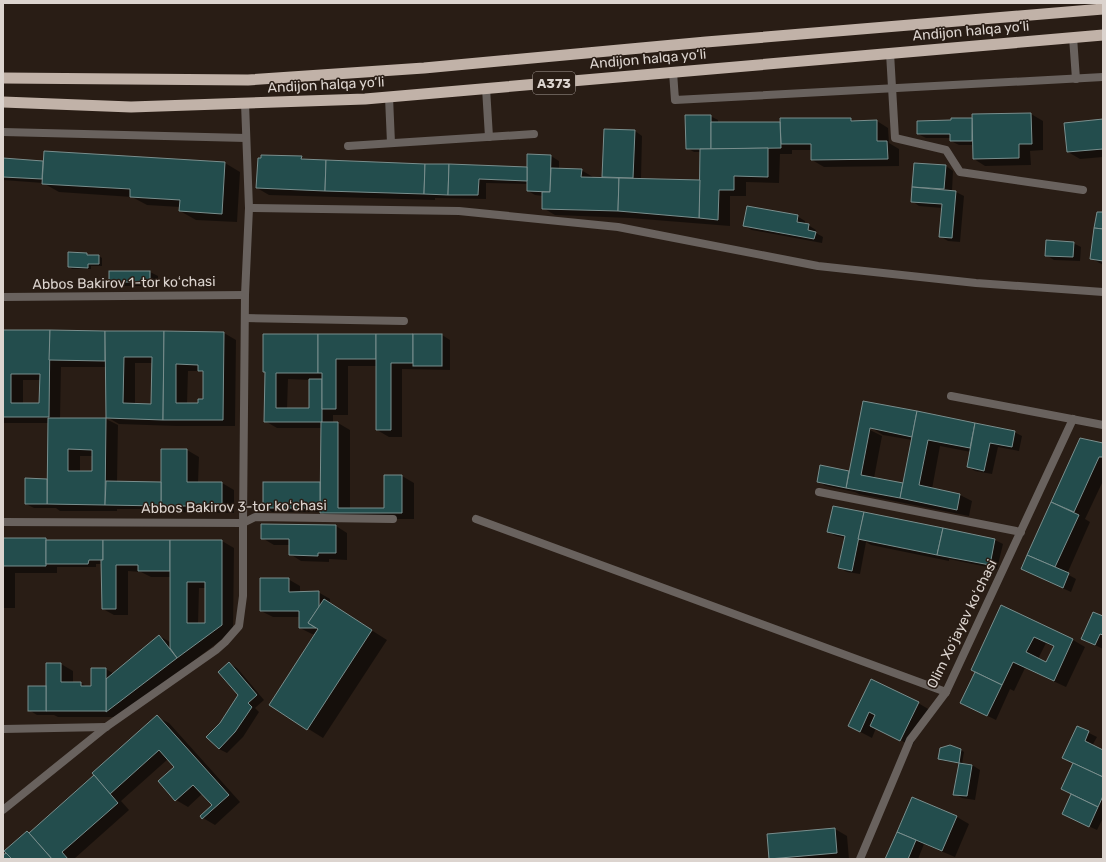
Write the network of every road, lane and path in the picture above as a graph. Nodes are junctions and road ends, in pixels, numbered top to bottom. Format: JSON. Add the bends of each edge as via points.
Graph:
{"nodes":[{"id":1,"x":1103,"y":10,"type":"edge"},
{"id":2,"x":1103,"y":35,"type":"edge"},
{"id":3,"x":1073,"y":37,"type":"junction"},
{"id":4,"x":890,"y":53,"type":"junction"},
{"id":5,"x":673,"y":72,"type":"junction"},
{"id":6,"x":1103,"y":77,"type":"edge"},
{"id":7,"x":3,"y":78,"type":"edge"},
{"id":8,"x":1076,"y":79,"type":"junction"},
{"id":9,"x":486,"y":88,"type":"junction"},
{"id":10,"x":892,"y":88,"type":"junction"},
{"id":11,"x":389,"y":97,"type":"junction"},
{"id":12,"x":3,"y":102,"type":"edge"},
{"id":13,"x":245,"y":103,"type":"junction"},
{"id":14,"x":3,"y":132,"type":"edge"},
{"id":15,"x":534,"y":134,"type":"dead end"},
{"id":16,"x":489,"y":137,"type":"junction"},
{"id":17,"x":246,"y":138,"type":"junction"},
{"id":18,"x":391,"y":143,"type":"junction"},
{"id":19,"x":348,"y":146,"type":"dead end"},
{"id":20,"x":1082,"y":190,"type":"dead end"},
{"id":21,"x":249,"y":208,"type":"junction"},
{"id":22,"x":1103,"y":292,"type":"edge"},
{"id":23,"x":245,"y":294,"type":"junction"},
{"id":24,"x":3,"y":297,"type":"edge"},
{"id":25,"x":246,"y":318,"type":"junction"},
{"id":26,"x":404,"y":321,"type":"dead end"},
{"id":27,"x":950,"y":396,"type":"dead end"},
{"id":28,"x":1073,"y":420,"type":"junction"},
{"id":29,"x":1103,"y":425,"type":"edge"},
{"id":30,"x":819,"y":492,"type":"dead end"},
{"id":31,"x":393,"y":520,"type":"dead end"},
{"id":32,"x":476,"y":520,"type":"dead end"},
{"id":33,"x":3,"y":522,"type":"edge"},
{"id":34,"x":243,"y":523,"type":"junction"},
{"id":35,"x":1021,"y":532,"type":"junction"},
{"id":36,"x":946,"y":692,"type":"junction"},
{"id":37,"x":106,"y":727,"type":"junction"},
{"id":38,"x":3,"y":729,"type":"edge"},
{"id":39,"x":3,"y":810,"type":"edge"},
{"id":40,"x":860,"y":859,"type":"edge"}],
"edges":[{"from":1,"to":7,"type":"highway","name":"Andijon halqa yo‘li","number":"A373","via":[[424,68],[248,80]]},
{"from":2,"to":3,"type":"highway","name":"Andijon halqa yo‘li","number":"A373"},
{"from":3,"to":4,"type":"highway","name":"Andijon halqa yo‘li","number":"A373"},
{"from":3,"to":8,"type":"street"},
{"from":4,"to":5,"type":"highway","name":"Andijon halqa yo‘li","number":"A373"},
{"from":4,"to":10,"type":"street"},
{"from":5,"to":9,"type":"highway","name":"Andijon halqa yo‘li","number":"A373"},
{"from":5,"to":10,"type":"street","via":[[675,100]]},
{"from":6,"to":8,"type":"street"},
{"from":8,"to":10,"type":"street"},
{"from":9,"to":11,"type":"highway","name":"Andijon halqa yo‘li","number":"A373"},
{"from":9,"to":16,"type":"street"},
{"from":10,"to":20,"type":"street","via":[[895,138],[946,150],[960,172]]},
{"from":11,"to":13,"type":"highway","name":"Andijon halqa yo‘li","number":"A373"},
{"from":11,"to":18,"type":"street"},
{"from":12,"to":13,"type":"highway","name":"Andijon halqa yo‘li","number":"A373","via":[[132,107]]},
{"from":13,"to":17,"type":"street"},
{"from":14,"to":17,"type":"street"},
{"from":15,"to":16,"type":"street"},
{"from":16,"to":18,"type":"street"},
{"from":17,"to":21,"type":"street"},
{"from":18,"to":19,"type":"street"},
{"from":21,"to":22,"type":"street","via":[[459,211],[618,227],[818,266],[976,283]]},
{"from":21,"to":23,"type":"street"},
{"from":23,"to":24,"type":"street","name":"Abbos Bakirov 1-tor koʻchasi"},
{"from":23,"to":25,"type":"street"},
{"from":25,"to":26,"type":"street"},
{"from":25,"to":34,"type":"street"},
{"from":27,"to":28,"type":"street"},
{"from":28,"to":29,"type":"street"},
{"from":28,"to":35,"type":"street","name":"Olim Xoʻjayev koʻchasi"},
{"from":30,"to":35,"type":"street"},
{"from":31,"to":34,"type":"street","name":"Abbos Bakirov 3-tor koʻchasi","via":[[256,517]]},
{"from":32,"to":36,"type":"street"},
{"from":33,"to":34,"type":"street","name":"Abbos Bakirov 3-tor koʻchasi"},
{"from":34,"to":37,"type":"street","via":[[243,596],[239,626],[216,650]]},
{"from":35,"to":36,"type":"street","name":"Olim Xoʻjayev koʻchasi"},
{"from":36,"to":40,"type":"street","name":"Olim Xoʻjayev koʻchasi","via":[[910,740]]},
{"from":37,"to":38,"type":"street"},
{"from":37,"to":39,"type":"street"}]}
